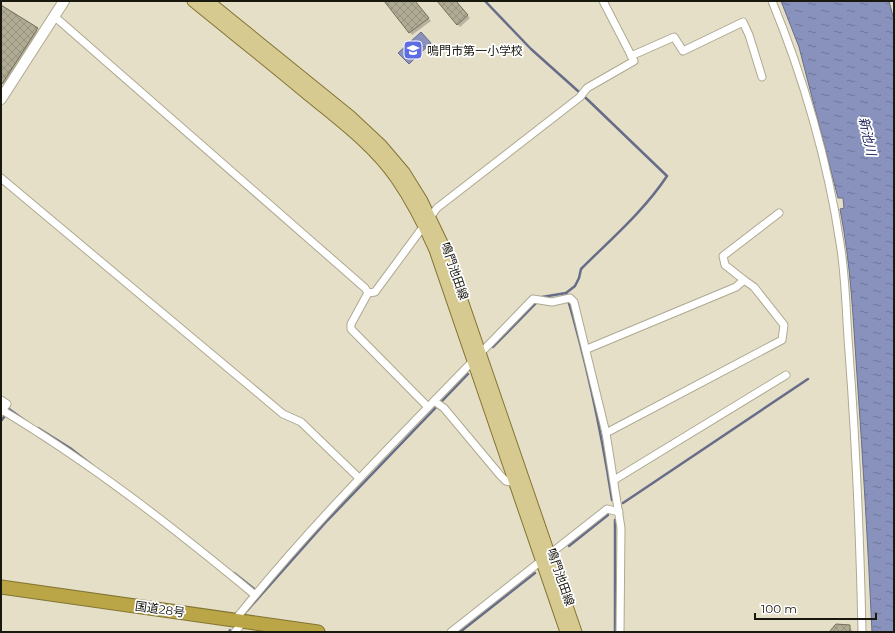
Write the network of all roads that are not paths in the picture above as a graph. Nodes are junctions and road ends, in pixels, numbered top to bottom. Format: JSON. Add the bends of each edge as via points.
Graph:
{"nodes":[{"id":1,"x":64,"y":1,"type":"edge"},
{"id":2,"x":193,"y":1,"type":"edge"},
{"id":3,"x":208,"y":1,"type":"edge"},
{"id":4,"x":603,"y":1,"type":"edge"},
{"id":5,"x":772,"y":1,"type":"edge"},
{"id":6,"x":54,"y":16,"type":"junction"},
{"id":7,"x":631,"y":56,"type":"junction"},
{"id":8,"x":762,"y":77,"type":"dead end"},
{"id":9,"x":1,"y":98,"type":"edge"},
{"id":10,"x":1,"y":178,"type":"edge"},
{"id":11,"x":779,"y":213,"type":"dead end"},
{"id":12,"x":427,"y":220,"type":"junction"},
{"id":13,"x":744,"y":280,"type":"junction"},
{"id":14,"x":368,"y":293,"type":"junction"},
{"id":15,"x":586,"y":349,"type":"junction"},
{"id":16,"x":477,"y":358,"type":"junction"},
{"id":17,"x":786,"y":375,"type":"dead end"},
{"id":18,"x":436,"y":402,"type":"junction"},
{"id":19,"x":428,"y":407,"type":"junction"},
{"id":20,"x":4,"y":409,"type":"edge"},
{"id":21,"x":606,"y":433,"type":"junction"},
{"id":22,"x":359,"y":478,"type":"junction"},
{"id":23,"x":614,"y":480,"type":"junction"},
{"id":24,"x":514,"y":483,"type":"junction"},
{"id":25,"x":619,"y":512,"type":"junction"},
{"id":26,"x":546,"y":558,"type":"junction"},
{"id":27,"x":1,"y":587,"type":"edge"},
{"id":28,"x":257,"y":592,"type":"junction"},
{"id":29,"x":238,"y":624,"type":"edge"},
{"id":30,"x":318,"y":632,"type":"edge"},
{"id":31,"x":451,"y":632,"type":"edge"},
{"id":32,"x":566,"y":632,"type":"edge"},
{"id":33,"x":576,"y":632,"type":"edge"},
{"id":34,"x":620,"y":632,"type":"edge"},
{"id":35,"x":862,"y":632,"type":"edge"}],
"edges":[{"from":1,"to":6,"type":"street"},
{"from":2,"to":12,"type":"main road","name":"鳴門池田線","via":[[343,123],[375,153]]},
{"from":3,"to":12,"type":"main road","name":"鳴門池田線","via":[[350,116],[381,145],[404,172]]},
{"from":4,"to":7,"type":"street"},
{"from":5,"to":35,"type":"street","via":[[792,51],[819,143],[832,194],[840,244],[859,505]]},
{"from":6,"to":9,"type":"street"},
{"from":6,"to":14,"type":"street","via":[[294,225]]},
{"from":7,"to":8,"type":"street","via":[[674,37],[683,51],[743,22]]},
{"from":7,"to":12,"type":"street","via":[[634,61],[587,88],[580,97],[437,208]]},
{"from":10,"to":22,"type":"street","via":[[283,414],[301,422]]},
{"from":11,"to":13,"type":"street","via":[[723,256],[725,265]]},
{"from":12,"to":14,"type":"street","via":[[375,292]]},
{"from":12,"to":16,"type":"main road","name":"鳴門池田線","via":[[435,250]]},
{"from":13,"to":15,"type":"street","via":[[736,286]]},
{"from":13,"to":21,"type":"street","via":[[754,287],[784,325],[782,340]]},
{"from":14,"to":19,"type":"street","via":[[351,324],[351,329]]},
{"from":15,"to":16,"type":"street","via":[[574,302],[570,298],[552,302],[533,299]]},
{"from":15,"to":21,"type":"street"},
{"from":16,"to":18,"type":"street"},
{"from":16,"to":24,"type":"main road","name":"鳴門池田線"},
{"from":16,"to":26,"type":"main road","name":"鳴門池田線"},
{"from":17,"to":23,"type":"street"},
{"from":18,"to":19,"type":"street"},
{"from":18,"to":24,"type":"street","via":[[444,408],[500,475],[506,481]]},
{"from":19,"to":22,"type":"street"},
{"from":20,"to":28,"type":"street","via":[[71,454]]},
{"from":21,"to":23,"type":"street"},
{"from":22,"to":28,"type":"street"},
{"from":23,"to":25,"type":"street"},
{"from":24,"to":26,"type":"main road","name":"鳴門池田線"},
{"from":25,"to":26,"type":"street","via":[[607,509]]},
{"from":25,"to":34,"type":"street","via":[[622,550]]},
{"from":26,"to":31,"type":"street"},
{"from":26,"to":32,"type":"main road","name":"鳴門池田線"},
{"from":26,"to":33,"type":"main road","name":"鳴門池田線"},
{"from":27,"to":29,"type":"highway","name":"国道28号"},
{"from":28,"to":29,"type":"street"},
{"from":29,"to":30,"type":"highway","name":"国道28号"}]}
